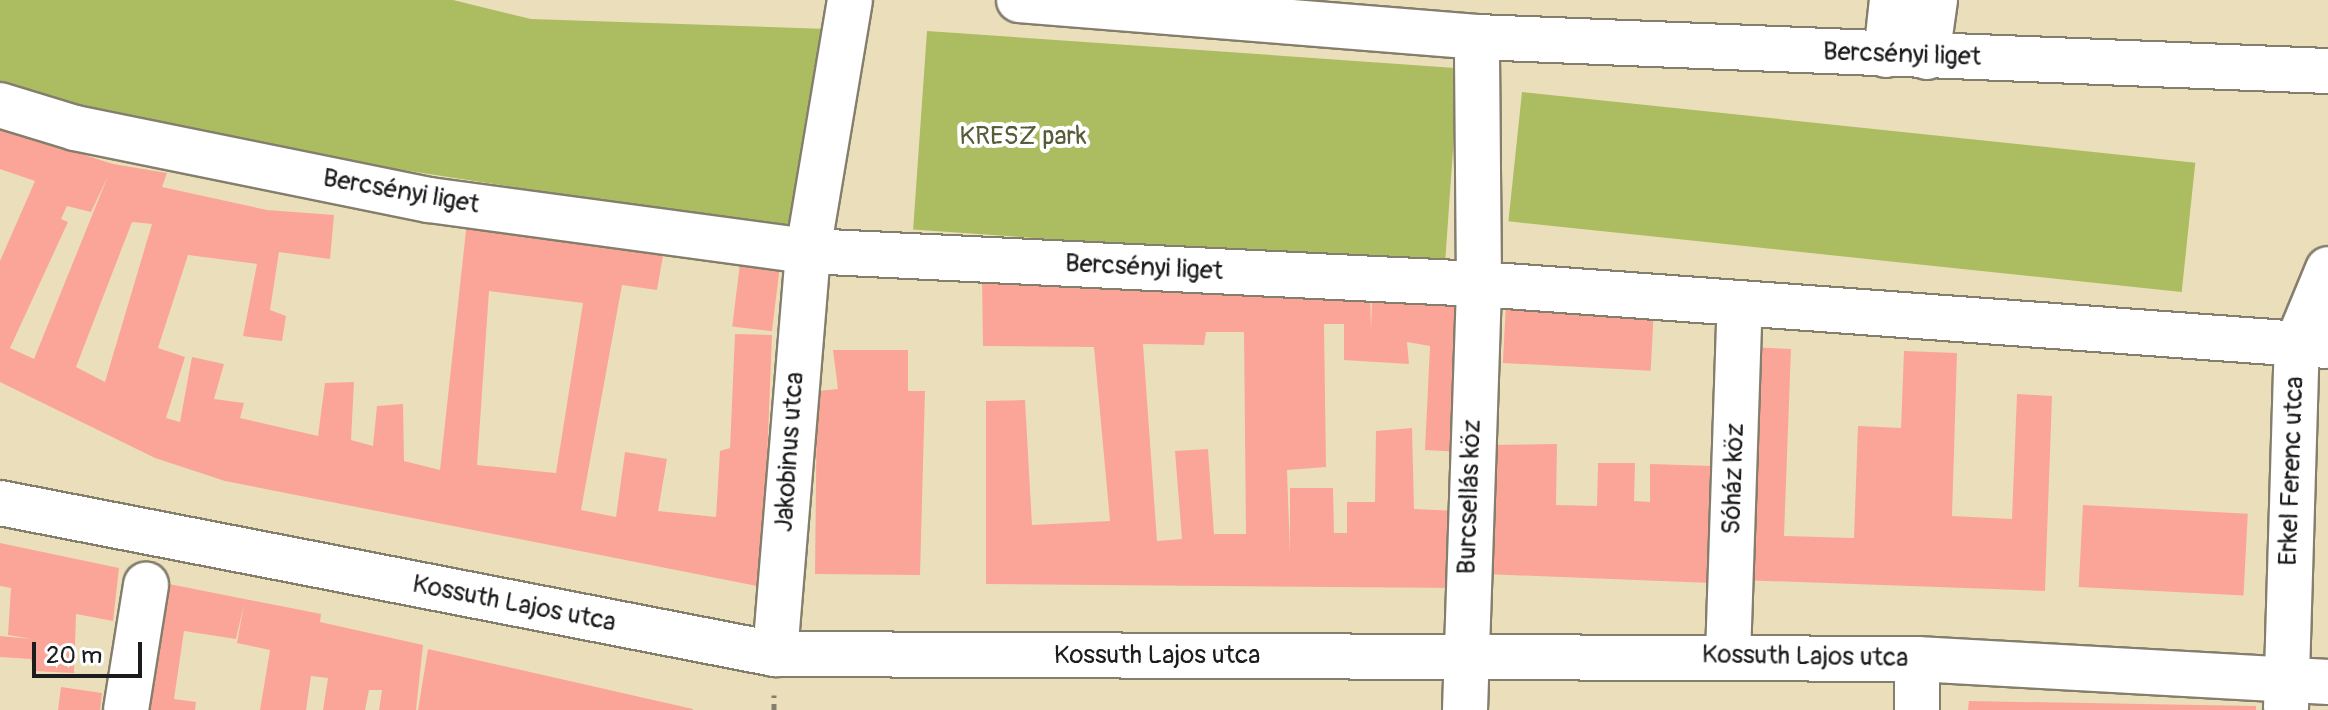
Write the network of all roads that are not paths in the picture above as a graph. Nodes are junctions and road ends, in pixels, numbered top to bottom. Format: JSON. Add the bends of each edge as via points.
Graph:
{"nodes":[{"id":1,"x":850,"y":0,"type":"edge"},
{"id":2,"x":1019,"y":0,"type":"edge"},
{"id":3,"x":1892,"y":0,"type":"edge"},
{"id":4,"x":1935,"y":0,"type":"edge"},
{"id":5,"x":1387,"y":14,"type":"edge"},
{"id":6,"x":1477,"y":37,"type":"junction"},
{"id":7,"x":1906,"y":56,"type":"junction"},
{"id":8,"x":2328,"y":71,"type":"edge"},
{"id":9,"x":0,"y":105,"type":"edge"},
{"id":10,"x":808,"y":251,"type":"junction"},
{"id":11,"x":2328,"y":269,"type":"edge"},
{"id":12,"x":1479,"y":284,"type":"junction"},
{"id":13,"x":1740,"y":303,"type":"junction"},
{"id":14,"x":2313,"y":345,"type":"edge"},
{"id":15,"x":0,"y":503,"type":"edge"},
{"id":16,"x":146,"y":585,"type":"dead end"},
{"id":17,"x":775,"y":654,"type":"junction"},
{"id":18,"x":1463,"y":655,"type":"junction"},
{"id":19,"x":1728,"y":656,"type":"junction"},
{"id":20,"x":1917,"y":659,"type":"junction"},
{"id":21,"x":2328,"y":682,"type":"edge"},
{"id":22,"x":2285,"y":695,"type":"edge"},
{"id":23,"x":126,"y":710,"type":"edge"},
{"id":24,"x":1465,"y":710,"type":"edge"},
{"id":25,"x":1917,"y":710,"type":"edge"}],
"edges":[{"from":1,"to":10,"type":"street"},
{"from":2,"to":5,"type":"street","name":"Bercsényi liget"},
{"from":3,"to":7,"type":"street"},
{"from":4,"to":7,"type":"street"},
{"from":5,"to":6,"type":"street","name":"Bercsényi liget"},
{"from":6,"to":7,"type":"street","name":"Bercsényi liget"},
{"from":6,"to":12,"type":"street"},
{"from":7,"to":8,"type":"street","name":"Bercsényi liget"},
{"from":9,"to":10,"type":"street","name":"Bercsényi liget","via":[[75,128],[429,200]]},
{"from":10,"to":12,"type":"street","name":"Bercsényi liget"},
{"from":10,"to":17,"type":"street","name":"Jakobinus utca"},
{"from":11,"to":14,"type":"street","name":"Erkel Ferenc utca"},
{"from":12,"to":13,"type":"street","name":"Bercsényi liget"},
{"from":12,"to":18,"type":"street","name":"Burcsellás köz"},
{"from":13,"to":14,"type":"street","name":"Bercsényi liget"},
{"from":13,"to":19,"type":"street","name":"Sóház köz"},
{"from":14,"to":22,"type":"street","name":"Erkel Ferenc utca"},
{"from":15,"to":17,"type":"street","name":"Kossuth Lajos utca"},
{"from":16,"to":23,"type":"street"},
{"from":17,"to":18,"type":"street","name":"Kossuth Lajos utca"},
{"from":18,"to":19,"type":"street","name":"Kossuth Lajos utca"},
{"from":18,"to":24,"type":"street","name":"Burcsellás köz"},
{"from":19,"to":20,"type":"street","name":"Kossuth Lajos utca"},
{"from":20,"to":22,"type":"street","name":"Kossuth Lajos utca"},
{"from":20,"to":25,"type":"street"},
{"from":21,"to":22,"type":"street","name":"Kossuth Lajos utca"}]}
